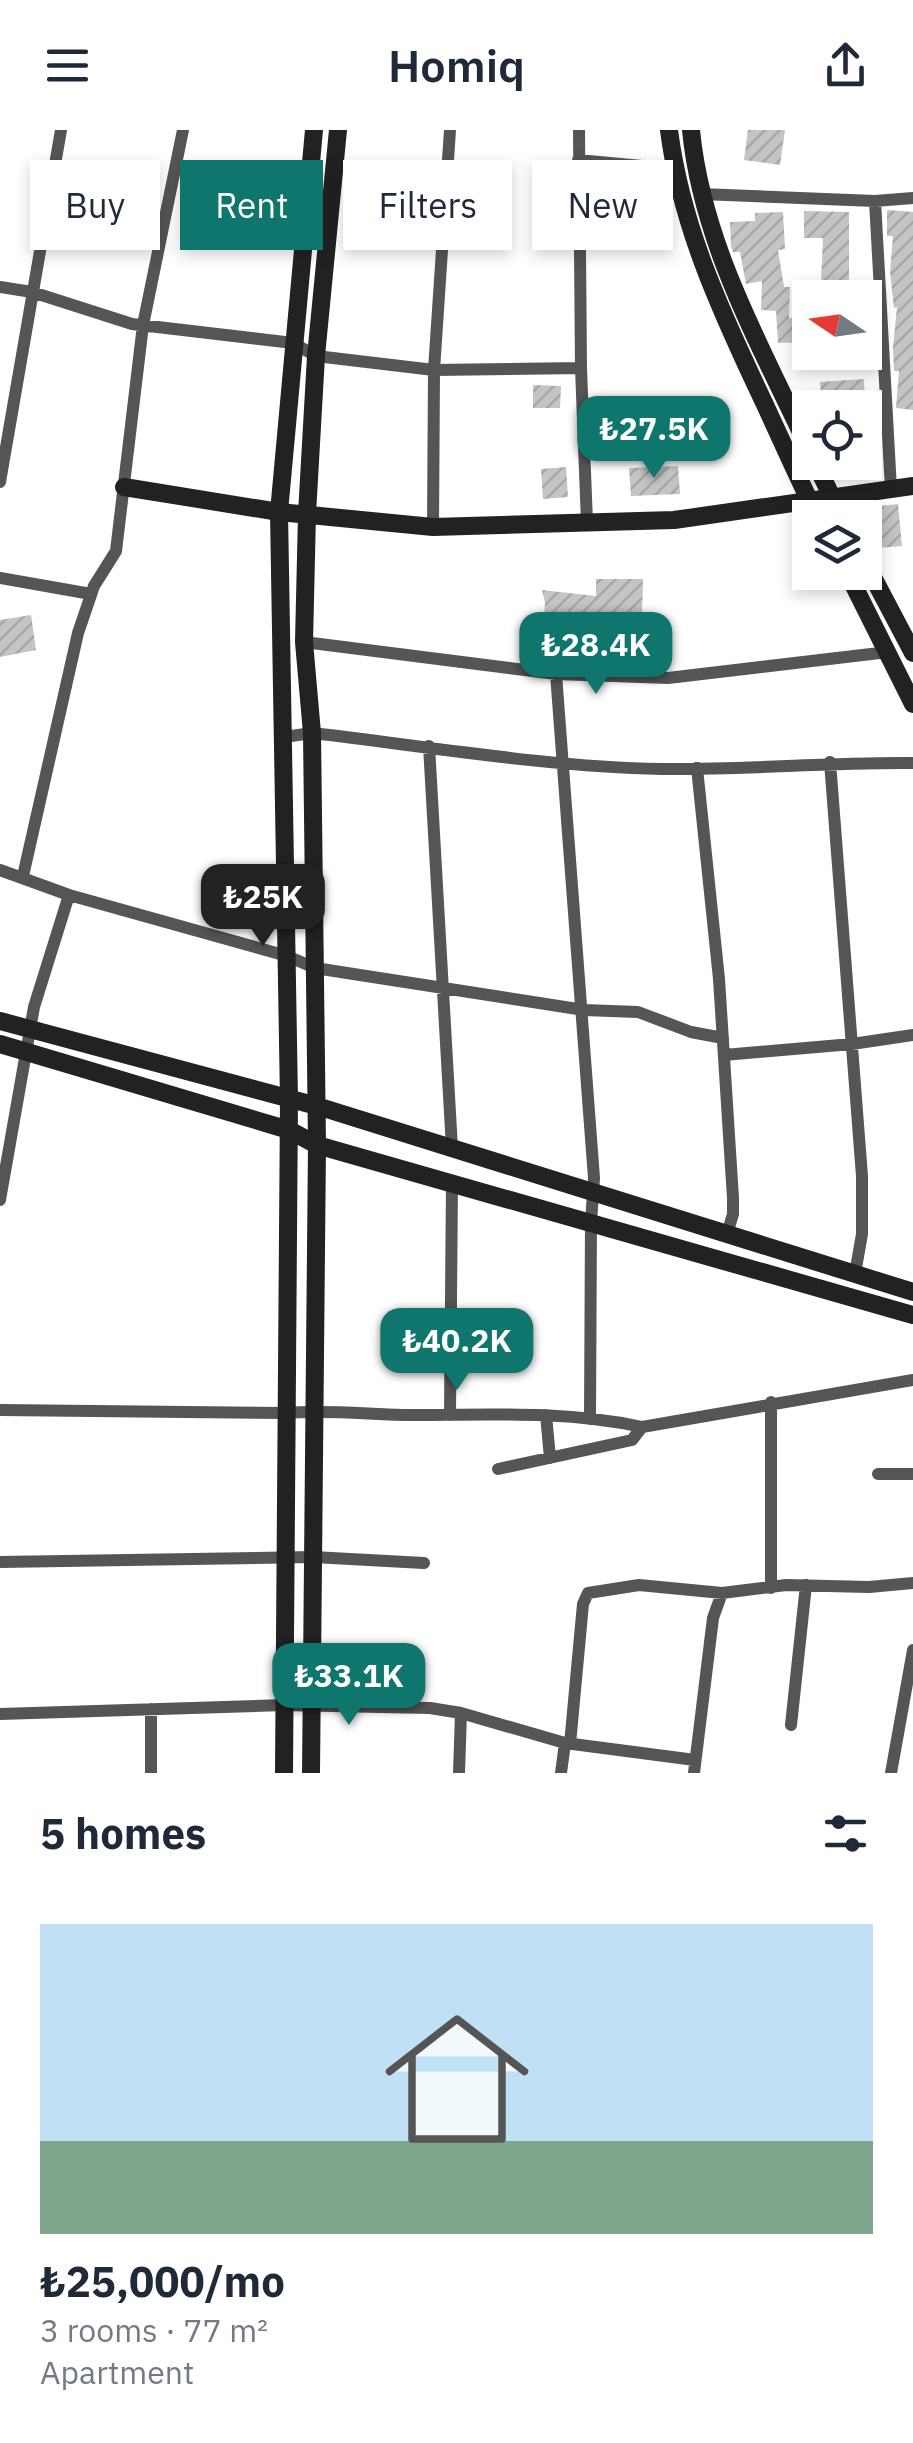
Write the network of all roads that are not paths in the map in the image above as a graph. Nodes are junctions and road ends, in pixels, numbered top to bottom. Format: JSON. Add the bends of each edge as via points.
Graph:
{"nodes":[{"id":1,"x":61,"y":130,"type":"edge"},
{"id":2,"x":182,"y":130,"type":"edge"},
{"id":3,"x":314,"y":130,"type":"edge"},
{"id":4,"x":338,"y":130,"type":"edge"},
{"id":5,"x":450,"y":130,"type":"edge"},
{"id":6,"x":580,"y":130,"type":"edge"},
{"id":7,"x":670,"y":130,"type":"edge"},
{"id":8,"x":691,"y":130,"type":"edge"},
{"id":9,"x":578,"y":160,"type":"edge"},
{"id":10,"x":674,"y":169,"type":"joint"},
{"id":11,"x":701,"y":194,"type":"junction"},
{"id":12,"x":913,"y":198,"type":"edge"},
{"id":13,"x":875,"y":200,"type":"junction"},
{"id":14,"x":579,"y":250,"type":"edge"},
{"id":15,"x":0,"y":287,"type":"edge"},
{"id":16,"x":32,"y":292,"type":"junction"},
{"id":17,"x":143,"y":325,"type":"junction"},
{"id":18,"x":294,"y":342,"type":"junction"},
{"id":19,"x":316,"y":356,"type":"junction"},
{"id":20,"x":581,"y":368,"type":"junction"},
{"id":21,"x":434,"y":370,"type":"junction"},
{"id":22,"x":792,"y":413,"type":"edge"},
{"id":23,"x":824,"y":480,"type":"edge"},
{"id":24,"x":0,"y":482,"type":"edge"},
{"id":25,"x":913,"y":486,"type":"edge"},
{"id":26,"x":124,"y":487,"type":"junction"},
{"id":27,"x":892,"y":488,"type":"junction"},
{"id":28,"x":809,"y":500,"type":"edge"},
{"id":29,"x":833,"y":500,"type":"joint"},
{"id":30,"x":792,"y":503,"type":"edge"},
{"id":31,"x":279,"y":512,"type":"junction"},
{"id":32,"x":307,"y":514,"type":"junction"},
{"id":33,"x":587,"y":523,"type":"junction"},
{"id":34,"x":433,"y":527,"type":"junction"},
{"id":35,"x":0,"y":578,"type":"edge"},
{"id":36,"x":856,"y":590,"type":"edge"},
{"id":37,"x":881,"y":590,"type":"edge"},
{"id":38,"x":91,"y":594,"type":"junction"},
{"id":39,"x":304,"y":642,"type":"junction"},
{"id":40,"x":911,"y":645,"type":"edge"},
{"id":41,"x":888,"y":652,"type":"junction"},
{"id":42,"x":556,"y":674,"type":"junction"},
{"id":43,"x":913,"y":704,"type":"edge"},
{"id":44,"x":312,"y":732,"type":"junction"},
{"id":45,"x":284,"y":737,"type":"junction"},
{"id":46,"x":429,"y":746,"type":"junction"},
{"id":47,"x":564,"y":762,"type":"junction"},
{"id":48,"x":830,"y":762,"type":"junction"},
{"id":49,"x":913,"y":763,"type":"edge"},
{"id":50,"x":697,"y":768,"type":"junction"},
{"id":51,"x":0,"y":870,"type":"edge"},
{"id":52,"x":22,"y":876,"type":"junction"},
{"id":53,"x":69,"y":894,"type":"junction"},
{"id":54,"x":287,"y":956,"type":"junction"},
{"id":55,"x":315,"y":968,"type":"junction"},
{"id":56,"x":444,"y":988,"type":"junction"},
{"id":57,"x":584,"y":1010,"type":"junction"},
{"id":58,"x":0,"y":1021,"type":"edge"},
{"id":59,"x":30,"y":1029,"type":"junction"},
{"id":60,"x":913,"y":1035,"type":"edge"},
{"id":61,"x":723,"y":1038,"type":"junction"},
{"id":62,"x":0,"y":1044,"type":"edge"},
{"id":63,"x":852,"y":1044,"type":"junction"},
{"id":64,"x":25,"y":1052,"type":"junction"},
{"id":65,"x":724,"y":1055,"type":"junction"},
{"id":66,"x":289,"y":1100,"type":"junction"},
{"id":67,"x":317,"y":1106,"type":"junction"},
{"id":68,"x":288,"y":1130,"type":"junction"},
{"id":69,"x":318,"y":1145,"type":"junction"},
{"id":70,"x":452,"y":1148,"type":"junction"},
{"id":71,"x":452,"y":1183,"type":"junction"},
{"id":72,"x":594,"y":1192,"type":"junction"},
{"id":73,"x":0,"y":1200,"type":"edge"},
{"id":74,"x":591,"y":1223,"type":"junction"},
{"id":75,"x":727,"y":1234,"type":"junction"},
{"id":76,"x":854,"y":1274,"type":"junction"},
{"id":77,"x":913,"y":1292,"type":"edge"},
{"id":78,"x":913,"y":1315,"type":"edge"},
{"id":79,"x":913,"y":1380,"type":"edge"},
{"id":80,"x":771,"y":1402,"type":"junction"},
{"id":81,"x":0,"y":1410,"type":"edge"},
{"id":82,"x":315,"y":1410,"type":"junction"},
{"id":83,"x":286,"y":1413,"type":"junction"},
{"id":84,"x":450,"y":1415,"type":"junction"},
{"id":85,"x":546,"y":1415,"type":"junction"},
{"id":86,"x":590,"y":1419,"type":"junction"},
{"id":87,"x":642,"y":1427,"type":"junction"},
{"id":88,"x":550,"y":1458,"type":"junction"},
{"id":89,"x":498,"y":1469,"type":"dead end"},
{"id":90,"x":878,"y":1474,"type":"dead end"},
{"id":91,"x":913,"y":1474,"type":"edge"},
{"id":92,"x":313,"y":1557,"type":"junction"},
{"id":93,"x":286,"y":1558,"type":"junction"},
{"id":94,"x":0,"y":1562,"type":"edge"},
{"id":95,"x":424,"y":1563,"type":"dead end"},
{"id":96,"x":913,"y":1582,"type":"edge"},
{"id":97,"x":806,"y":1585,"type":"junction"},
{"id":98,"x":771,"y":1588,"type":"junction"},
{"id":99,"x":722,"y":1593,"type":"junction"},
{"id":100,"x":913,"y":1650,"type":"edge"},
{"id":101,"x":284,"y":1705,"type":"junction"},
{"id":102,"x":312,"y":1706,"type":"junction"},
{"id":103,"x":151,"y":1709,"type":"junction"},
{"id":104,"x":460,"y":1712,"type":"junction"},
{"id":105,"x":0,"y":1714,"type":"edge"},
{"id":106,"x":790,"y":1725,"type":"dead end"},
{"id":107,"x":567,"y":1744,"type":"junction"},
{"id":108,"x":694,"y":1766,"type":"edge"},
{"id":109,"x":150,"y":1773,"type":"edge"},
{"id":110,"x":284,"y":1773,"type":"edge"},
{"id":111,"x":311,"y":1773,"type":"edge"},
{"id":112,"x":459,"y":1773,"type":"edge"},
{"id":113,"x":561,"y":1773,"type":"edge"},
{"id":114,"x":891,"y":1773,"type":"edge"}],
"edges":[{"from":1,"to":16,"type":"street"},
{"from":2,"to":17,"type":"street"},
{"from":3,"to":18,"type":"main road"},
{"from":4,"to":19,"type":"main road"},
{"from":5,"to":21,"type":"street"},
{"from":6,"to":9,"type":"street"},
{"from":7,"to":10,"type":"main road"},
{"from":8,"to":11,"type":"main road"},
{"from":10,"to":28,"type":"main road","via":[[717,304]]},
{"from":11,"to":13,"type":"street"},
{"from":11,"to":22,"type":"main road","via":[[729,278]]},
{"from":12,"to":13,"type":"street"},
{"from":13,"to":27,"type":"street"},
{"from":14,"to":20,"type":"street"},
{"from":15,"to":16,"type":"street"},
{"from":16,"to":17,"type":"street"},
{"from":16,"to":24,"type":"street"},
{"from":17,"to":18,"type":"street"},
{"from":17,"to":26,"type":"street"},
{"from":18,"to":19,"type":"street"},
{"from":18,"to":31,"type":"main road"},
{"from":19,"to":21,"type":"street"},
{"from":19,"to":32,"type":"main road"},
{"from":20,"to":21,"type":"street"},
{"from":20,"to":33,"type":"street"},
{"from":21,"to":34,"type":"street"},
{"from":23,"to":29,"type":"main road"},
{"from":25,"to":27,"type":"main road"},
{"from":26,"to":31,"type":"main road"},
{"from":26,"to":38,"type":"street","via":[[116,551]]},
{"from":27,"to":29,"type":"main road"},
{"from":30,"to":33,"type":"main road","via":[[674,520]]},
{"from":31,"to":32,"type":"main road"},
{"from":31,"to":45,"type":"main road"},
{"from":32,"to":34,"type":"main road"},
{"from":32,"to":39,"type":"main road"},
{"from":33,"to":34,"type":"main road"},
{"from":35,"to":38,"type":"street"},
{"from":36,"to":41,"type":"main road"},
{"from":37,"to":40,"type":"main road"},
{"from":38,"to":52,"type":"street"},
{"from":39,"to":42,"type":"street"},
{"from":39,"to":44,"type":"main road"},
{"from":41,"to":42,"type":"street","via":[[668,678]]},
{"from":41,"to":43,"type":"main road"},
{"from":42,"to":47,"type":"street"},
{"from":44,"to":45,"type":"street"},
{"from":44,"to":46,"type":"street"},
{"from":44,"to":55,"type":"main road"},
{"from":45,"to":54,"type":"main road"},
{"from":46,"to":47,"type":"street"},
{"from":46,"to":56,"type":"street"},
{"from":47,"to":50,"type":"street"},
{"from":47,"to":57,"type":"street"},
{"from":48,"to":49,"type":"street"},
{"from":48,"to":50,"type":"street"},
{"from":48,"to":63,"type":"street"},
{"from":50,"to":61,"type":"street"},
{"from":51,"to":52,"type":"street"},
{"from":52,"to":53,"type":"street"},
{"from":53,"to":54,"type":"street"},
{"from":53,"to":59,"type":"street"},
{"from":54,"to":55,"type":"street"},
{"from":54,"to":66,"type":"main road"},
{"from":55,"to":56,"type":"street"},
{"from":55,"to":67,"type":"main road"},
{"from":56,"to":57,"type":"street"},
{"from":56,"to":70,"type":"street"},
{"from":57,"to":61,"type":"street","via":[[638,1012]]},
{"from":57,"to":72,"type":"street"},
{"from":58,"to":59,"type":"main road"},
{"from":59,"to":64,"type":"street"},
{"from":59,"to":66,"type":"main road"},
{"from":60,"to":63,"type":"street"},
{"from":61,"to":65,"type":"street"},
{"from":62,"to":64,"type":"main road"},
{"from":63,"to":65,"type":"street"},
{"from":63,"to":76,"type":"street","via":[[862,1176]]},
{"from":64,"to":68,"type":"main road"},
{"from":64,"to":73,"type":"street"},
{"from":65,"to":75,"type":"street","via":[[733,1198]]},
{"from":66,"to":67,"type":"main road"},
{"from":66,"to":68,"type":"main road"},
{"from":67,"to":69,"type":"main road"},
{"from":67,"to":70,"type":"main road"},
{"from":68,"to":69,"type":"main road"},
{"from":68,"to":83,"type":"main road"},
{"from":69,"to":71,"type":"main road"},
{"from":69,"to":82,"type":"main road"},
{"from":70,"to":72,"type":"main road"},
{"from":71,"to":74,"type":"main road"},
{"from":71,"to":84,"type":"street"},
{"from":72,"to":74,"type":"street"},
{"from":72,"to":75,"type":"main road"},
{"from":74,"to":78,"type":"main road"},
{"from":74,"to":86,"type":"street"},
{"from":75,"to":76,"type":"main road"},
{"from":76,"to":77,"type":"main road"},
{"from":79,"to":80,"type":"street"},
{"from":80,"to":87,"type":"street"},
{"from":80,"to":98,"type":"street"},
{"from":81,"to":83,"type":"street"},
{"from":82,"to":83,"type":"street"},
{"from":82,"to":84,"type":"street"},
{"from":82,"to":92,"type":"main road"},
{"from":83,"to":93,"type":"main road"},
{"from":84,"to":85,"type":"street"},
{"from":85,"to":86,"type":"street"},
{"from":85,"to":88,"type":"street"},
{"from":86,"to":87,"type":"street"},
{"from":87,"to":88,"type":"street","via":[[632,1440]]},
{"from":88,"to":89,"type":"street"},
{"from":90,"to":91,"type":"street"},
{"from":92,"to":93,"type":"street"},
{"from":92,"to":95,"type":"street"},
{"from":92,"to":102,"type":"main road"},
{"from":93,"to":94,"type":"street"},
{"from":93,"to":101,"type":"main road"},
{"from":96,"to":97,"type":"street"},
{"from":97,"to":98,"type":"street"},
{"from":97,"to":106,"type":"street"},
{"from":98,"to":99,"type":"street"},
{"from":99,"to":107,"type":"street","via":[[639,1584],[588,1593]]},
{"from":99,"to":108,"type":"street"},
{"from":100,"to":114,"type":"street"},
{"from":101,"to":102,"type":"street"},
{"from":101,"to":103,"type":"street"},
{"from":101,"to":110,"type":"main road"},
{"from":102,"to":104,"type":"street"},
{"from":102,"to":111,"type":"main road"},
{"from":103,"to":105,"type":"street"},
{"from":103,"to":109,"type":"street"},
{"from":104,"to":107,"type":"street"},
{"from":104,"to":112,"type":"street"},
{"from":107,"to":108,"type":"street"},
{"from":107,"to":113,"type":"street"}]}
